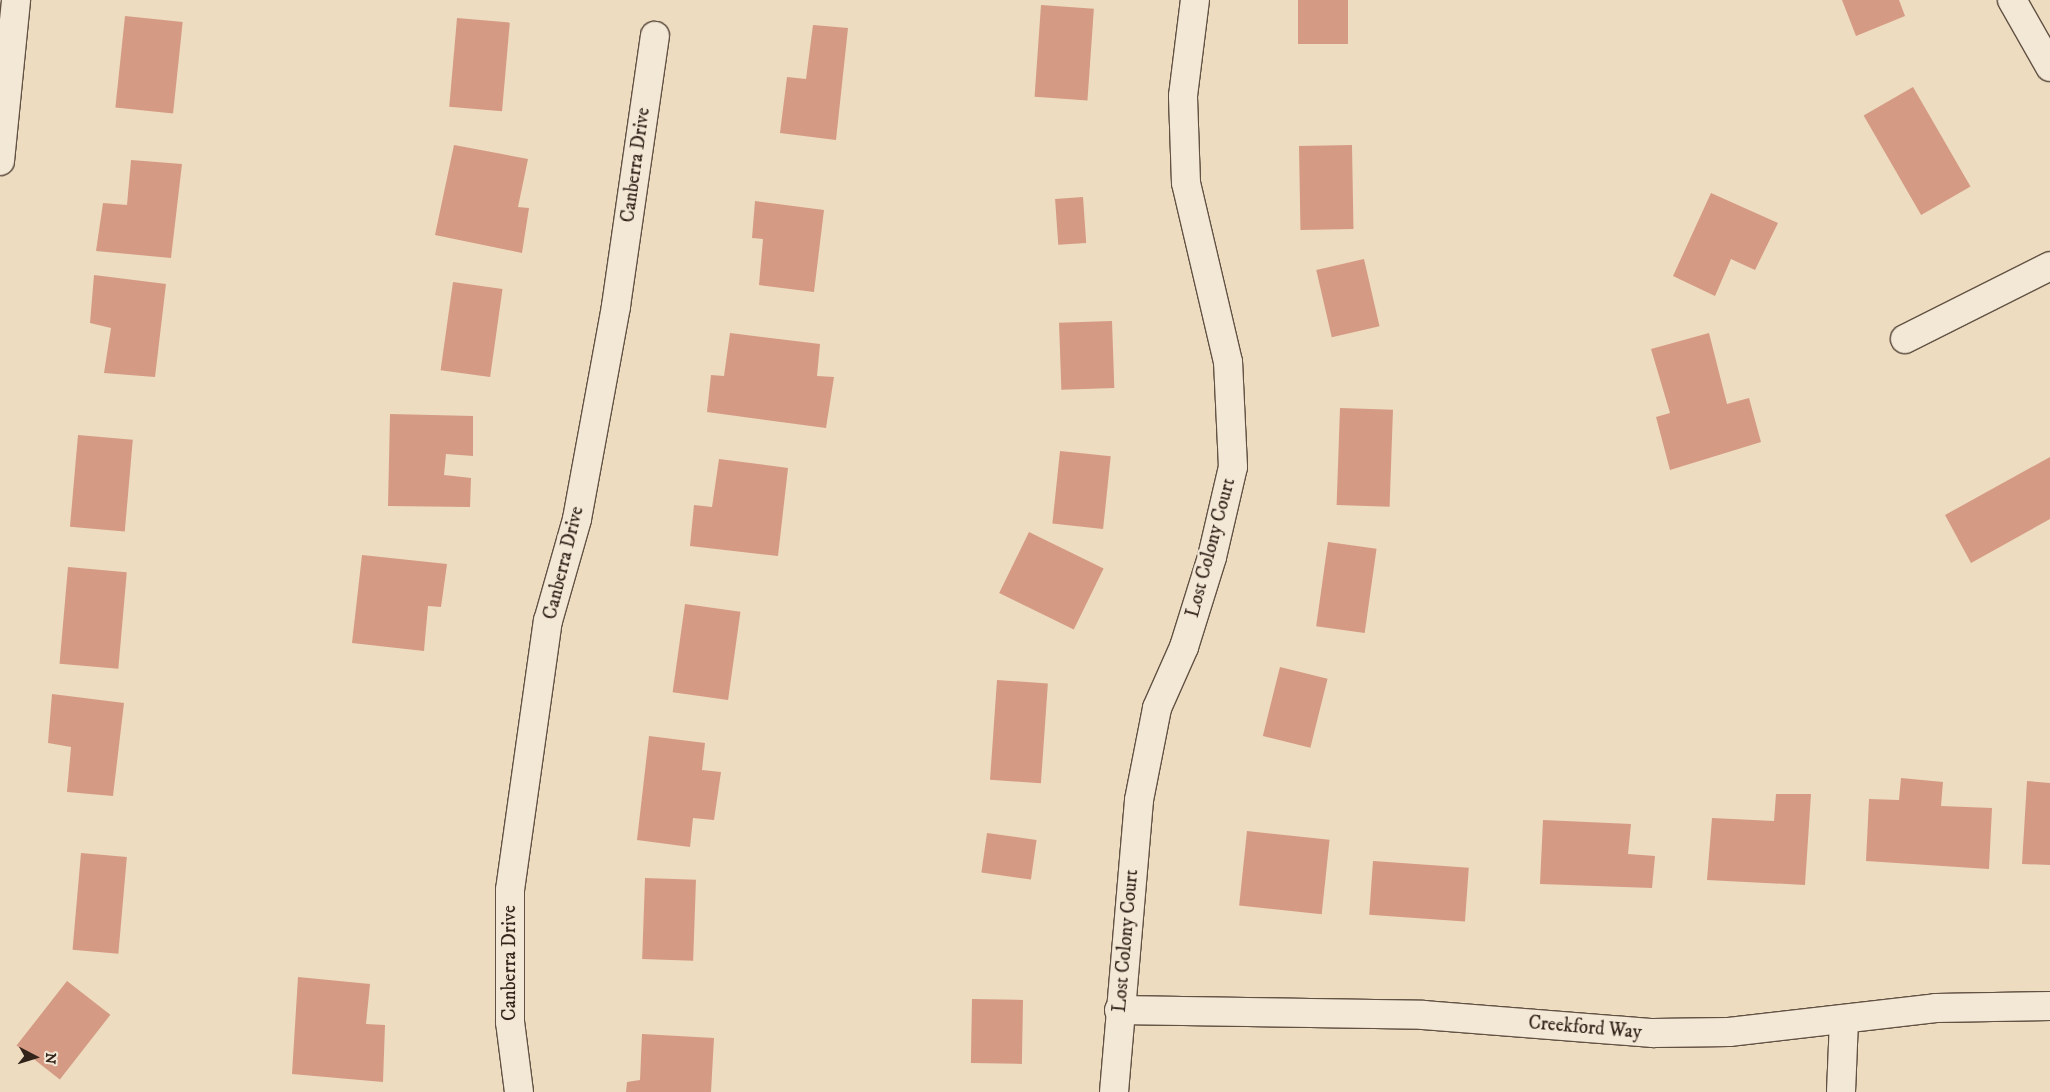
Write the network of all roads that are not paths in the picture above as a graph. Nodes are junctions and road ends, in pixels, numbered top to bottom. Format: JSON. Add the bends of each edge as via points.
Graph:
{"nodes":[{"id":1,"x":16,"y":0,"type":"edge"},
{"id":2,"x":1195,"y":0,"type":"edge"},
{"id":3,"x":2012,"y":0,"type":"edge"},
{"id":4,"x":655,"y":36,"type":"dead end"},
{"id":5,"x":2050,"y":67,"type":"edge"},
{"id":6,"x":4,"y":76,"type":"edge"},
{"id":7,"x":0,"y":161,"type":"edge"},
{"id":8,"x":2050,"y":266,"type":"edge"},
{"id":9,"x":1905,"y":340,"type":"dead end"},
{"id":10,"x":2050,"y":1006,"type":"edge"},
{"id":11,"x":1118,"y":1010,"type":"junction"},
{"id":12,"x":1844,"y":1019,"type":"junction"},
{"id":13,"x":519,"y":1092,"type":"edge"},
{"id":14,"x":1114,"y":1092,"type":"edge"},
{"id":15,"x":1841,"y":1092,"type":"edge"}],
"edges":[{"from":1,"to":6,"type":"street"},
{"from":2,"to":11,"type":"street","name":"Lost Colony Court","via":[[1183,96],[1186,183],[1228,362],[1233,467],[1212,557],[1184,647],[1157,708],[1139,800]]},
{"from":3,"to":5,"type":"street"},
{"from":4,"to":13,"type":"street","name":"Canberra Drive","via":[[616,306],[577,519],[548,621],[510,890],[510,1022]]},
{"from":6,"to":7,"type":"street"},
{"from":8,"to":9,"type":"street"},
{"from":10,"to":12,"type":"street","name":"Creekford Way","via":[[1936,1008]]},
{"from":11,"to":12,"type":"street","name":"Creekford Way","via":[[1423,1014],[1654,1033],[1729,1032]]},
{"from":11,"to":14,"type":"street","name":"Lost Colony Court"},
{"from":12,"to":15,"type":"street"}]}
